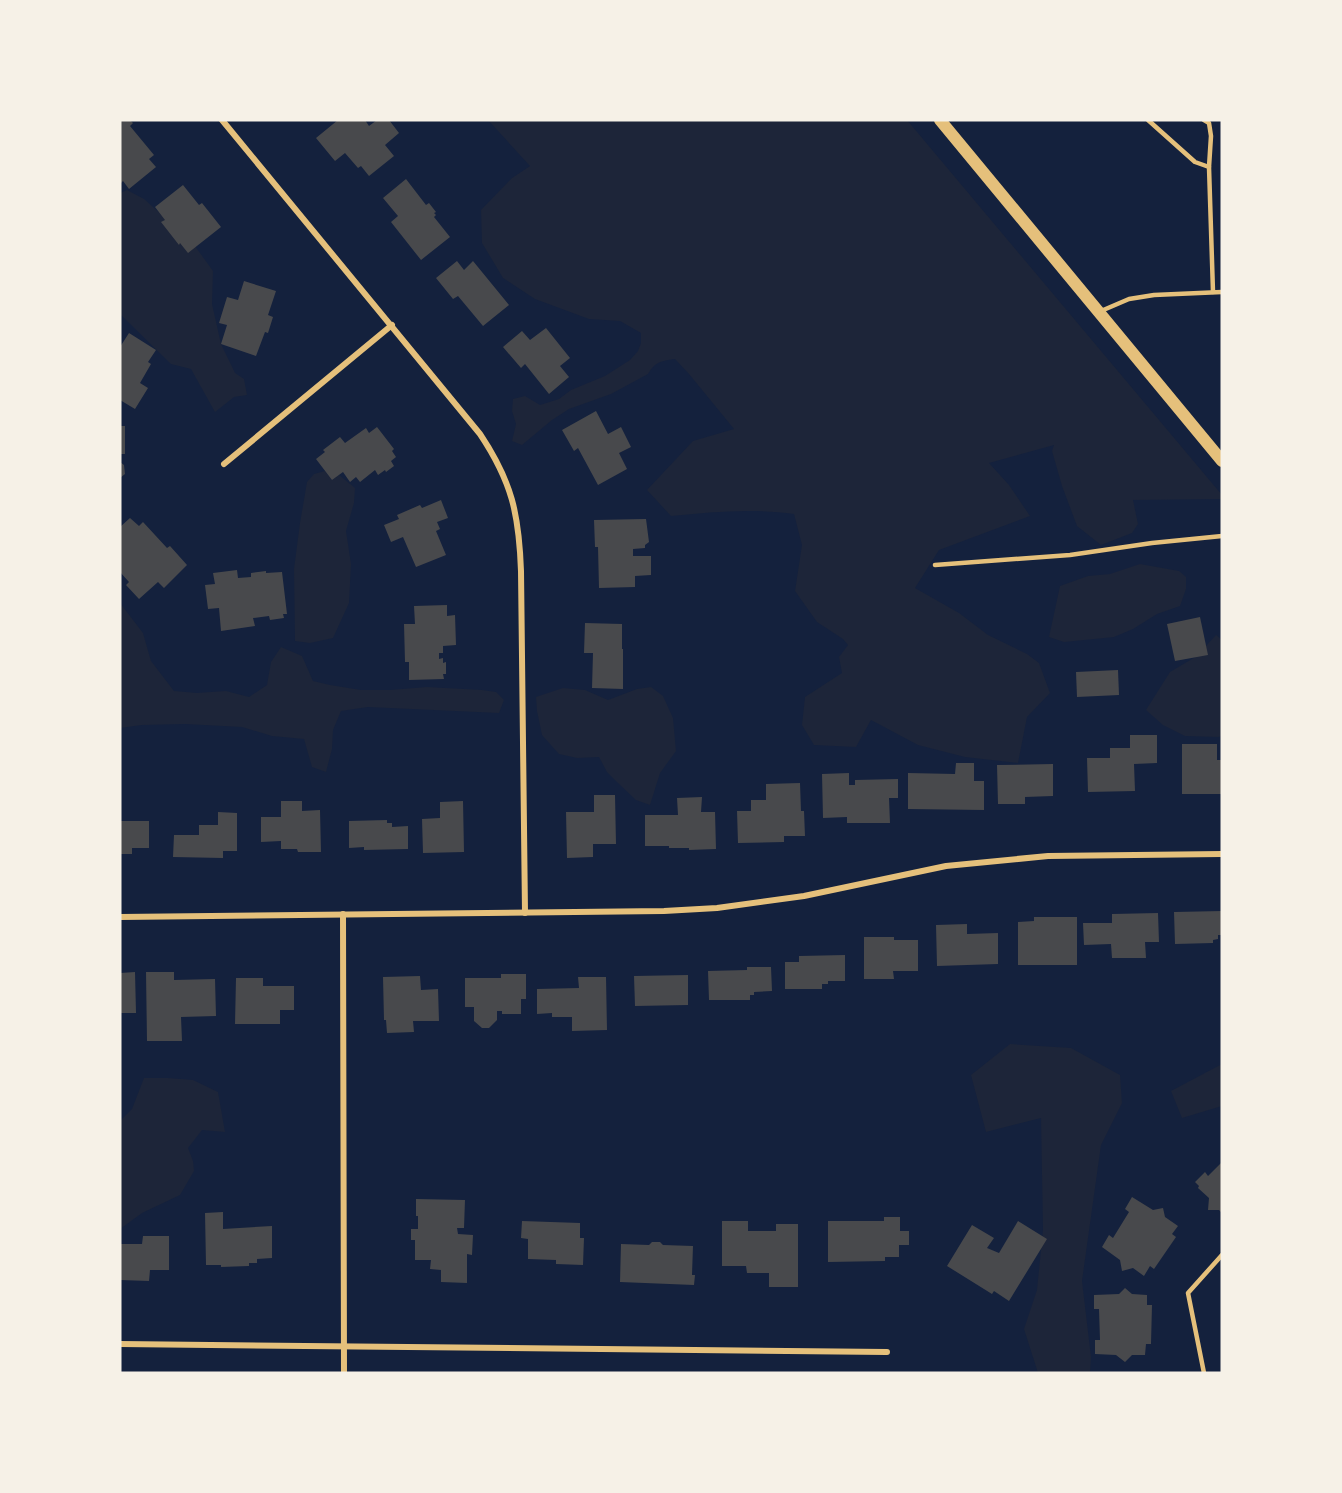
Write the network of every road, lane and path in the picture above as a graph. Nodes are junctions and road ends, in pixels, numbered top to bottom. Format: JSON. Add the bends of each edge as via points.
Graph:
{"nodes":[{"id":1,"x":222,"y":120,"type":"edge"},
{"id":2,"x":940,"y":120,"type":"edge"},
{"id":3,"x":1148,"y":120,"type":"edge"},
{"id":4,"x":1204,"y":120,"type":"edge"},
{"id":5,"x":1209,"y":168,"type":"junction"},
{"id":6,"x":1213,"y":292,"type":"junction"},
{"id":7,"x":1222,"y":292,"type":"edge"},
{"id":8,"x":1098,"y":312,"type":"junction"},
{"id":9,"x":392,"y":325,"type":"junction"},
{"id":10,"x":1222,"y":461,"type":"edge"},
{"id":11,"x":224,"y":464,"type":"dead end"},
{"id":12,"x":1222,"y":536,"type":"edge"},
{"id":13,"x":935,"y":566,"type":"dead end"},
{"id":14,"x":1222,"y":854,"type":"edge"},
{"id":15,"x":525,"y":913,"type":"junction"},
{"id":16,"x":343,"y":914,"type":"junction"},
{"id":17,"x":120,"y":917,"type":"edge"},
{"id":18,"x":1222,"y":1255,"type":"edge"},
{"id":19,"x":120,"y":1344,"type":"edge"},
{"id":20,"x":344,"y":1345,"type":"junction"},
{"id":21,"x":887,"y":1352,"type":"dead end"},
{"id":22,"x":344,"y":1373,"type":"edge"},
{"id":23,"x":1204,"y":1373,"type":"edge"}],
"edges":[{"from":1,"to":9,"type":"street"},
{"from":2,"to":8,"type":"main road"},
{"from":3,"to":5,"type":"lane","via":[[1195,162]]},
{"from":4,"to":5,"type":"lane","via":[[1209,123],[1211,136]]},
{"from":5,"to":6,"type":"lane"},
{"from":6,"to":7,"type":"lane"},
{"from":6,"to":8,"type":"lane","via":[[1154,294]]},
{"from":8,"to":10,"type":"main road"},
{"from":9,"to":11,"type":"street"},
{"from":9,"to":15,"type":"street","via":[[480,434],[501,469],[514,504],[521,574]]},
{"from":12,"to":13,"type":"lane","via":[[1070,555]]},
{"from":14,"to":15,"type":"street","via":[[1048,856],[943,867],[804,896],[717,908]]},
{"from":15,"to":16,"type":"street"},
{"from":16,"to":17,"type":"street"},
{"from":16,"to":20,"type":"street"},
{"from":18,"to":23,"type":"lane","via":[[1188,1293]]},
{"from":19,"to":20,"type":"street"},
{"from":20,"to":21,"type":"street"},
{"from":20,"to":22,"type":"street"}]}
